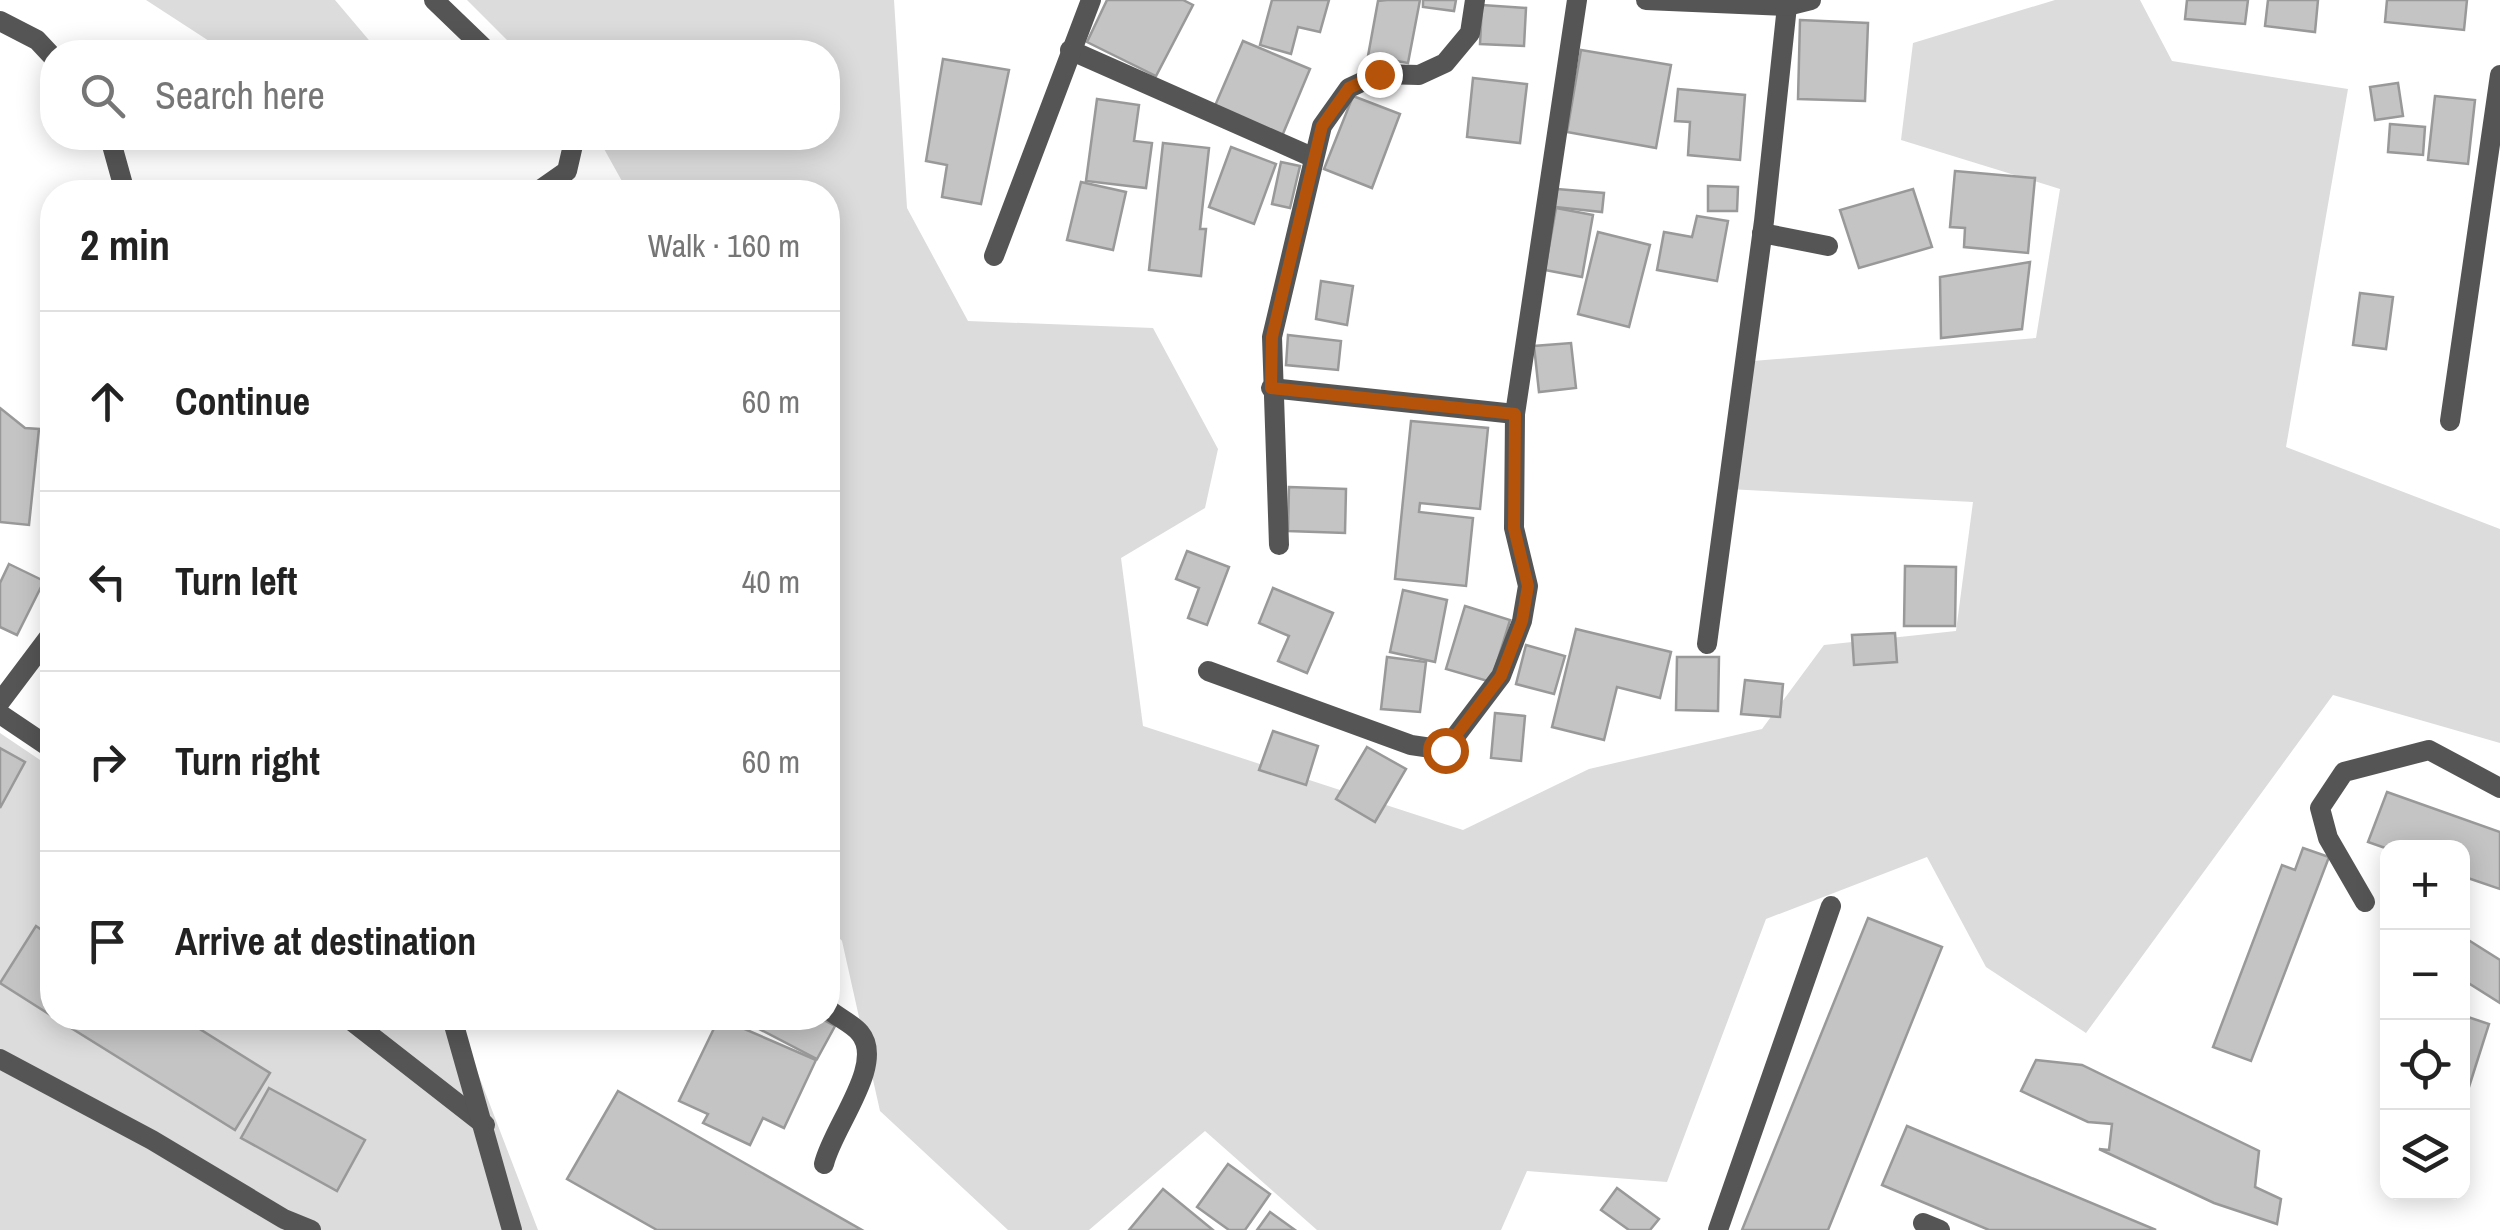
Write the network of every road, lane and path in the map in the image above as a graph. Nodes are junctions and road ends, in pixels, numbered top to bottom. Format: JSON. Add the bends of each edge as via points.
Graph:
{"nodes":[{"id":1,"x":434,"y":0,"type":"edge"},
{"id":2,"x":1091,"y":0,"type":"edge"},
{"id":3,"x":1475,"y":0,"type":"edge"},
{"id":4,"x":1577,"y":0,"type":"edge"},
{"id":5,"x":1646,"y":0,"type":"edge"},
{"id":6,"x":1811,"y":0,"type":"edge"},
{"id":7,"x":1787,"y":6,"type":"junction"},
{"id":8,"x":0,"y":21,"type":"edge"},
{"id":9,"x":476,"y":40,"type":"edge"},
{"id":10,"x":40,"y":42,"type":"edge"},
{"id":11,"x":1070,"y":50,"type":"junction"},
{"id":12,"x":2500,"y":74,"type":"edge"},
{"id":13,"x":113,"y":150,"type":"edge"},
{"id":14,"x":572,"y":150,"type":"edge"},
{"id":15,"x":1312,"y":158,"type":"junction"},
{"id":16,"x":122,"y":180,"type":"edge"},
{"id":17,"x":556,"y":180,"type":"edge"},
{"id":18,"x":1762,"y":233,"type":"junction"},
{"id":19,"x":1828,"y":246,"type":"dead end"},
{"id":20,"x":994,"y":256,"type":"dead end"},
{"id":21,"x":1271,"y":388,"type":"junction"},
{"id":22,"x":1515,"y":414,"type":"junction"},
{"id":23,"x":2450,"y":421,"type":"dead end"},
{"id":24,"x":1280,"y":545,"type":"dead end"},
{"id":25,"x":1707,"y":644,"type":"dead end"},
{"id":26,"x":40,"y":649,"type":"edge"},
{"id":27,"x":1208,"y":671,"type":"dead end"},
{"id":28,"x":0,"y":702,"type":"edge"},
{"id":29,"x":0,"y":714,"type":"edge"},
{"id":30,"x":40,"y":741,"type":"edge"},
{"id":31,"x":2500,"y":788,"type":"edge"},
{"id":32,"x":2365,"y":902,"type":"dead end"},
{"id":33,"x":1831,"y":906,"type":"dead end"},
{"id":34,"x":840,"y":1018,"type":"edge"},
{"id":35,"x":364,"y":1030,"type":"edge"},
{"id":36,"x":456,"y":1030,"type":"edge"},
{"id":37,"x":0,"y":1059,"type":"edge"},
{"id":38,"x":486,"y":1124,"type":"junction"},
{"id":39,"x":824,"y":1164,"type":"dead end"},
{"id":40,"x":310,"y":1230,"type":"edge"},
{"id":41,"x":512,"y":1230,"type":"edge"},
{"id":42,"x":1718,"y":1230,"type":"edge"}],
"edges":[{"from":1,"to":9,"type":"street"},
{"from":2,"to":11,"type":"street"},
{"from":3,"to":15,"type":"street","via":[[1470,32],[1445,64],[1419,75],[1379,74],[1349,88],[1322,126]]},
{"from":4,"to":22,"type":"street"},
{"from":5,"to":7,"type":"street"},
{"from":6,"to":7,"type":"street"},
{"from":7,"to":18,"type":"street"},
{"from":8,"to":10,"type":"street"},
{"from":11,"to":15,"type":"street"},
{"from":11,"to":20,"type":"street"},
{"from":12,"to":23,"type":"street"},
{"from":13,"to":16,"type":"street"},
{"from":14,"to":17,"type":"street","via":[[568,172]]},
{"from":15,"to":21,"type":"street","via":[[1272,337]]},
{"from":18,"to":19,"type":"street"},
{"from":18,"to":25,"type":"street"},
{"from":21,"to":22,"type":"street"},
{"from":21,"to":24,"type":"street"},
{"from":22,"to":27,"type":"street","via":[[1514,528],[1528,586],[1522,621],[1501,676],[1445,750],[1411,745]]},
{"from":26,"to":28,"type":"street"},
{"from":29,"to":30,"type":"street"},
{"from":31,"to":32,"type":"street","via":[[2428,750],[2344,772],[2320,808],[2328,838]]},
{"from":33,"to":42,"type":"street"},
{"from":34,"to":39,"type":"street","via":[[861,1033],[869,1058]]},
{"from":35,"to":38,"type":"street"},
{"from":36,"to":38,"type":"street"},
{"from":37,"to":40,"type":"street"},
{"from":38,"to":41,"type":"street"}]}
